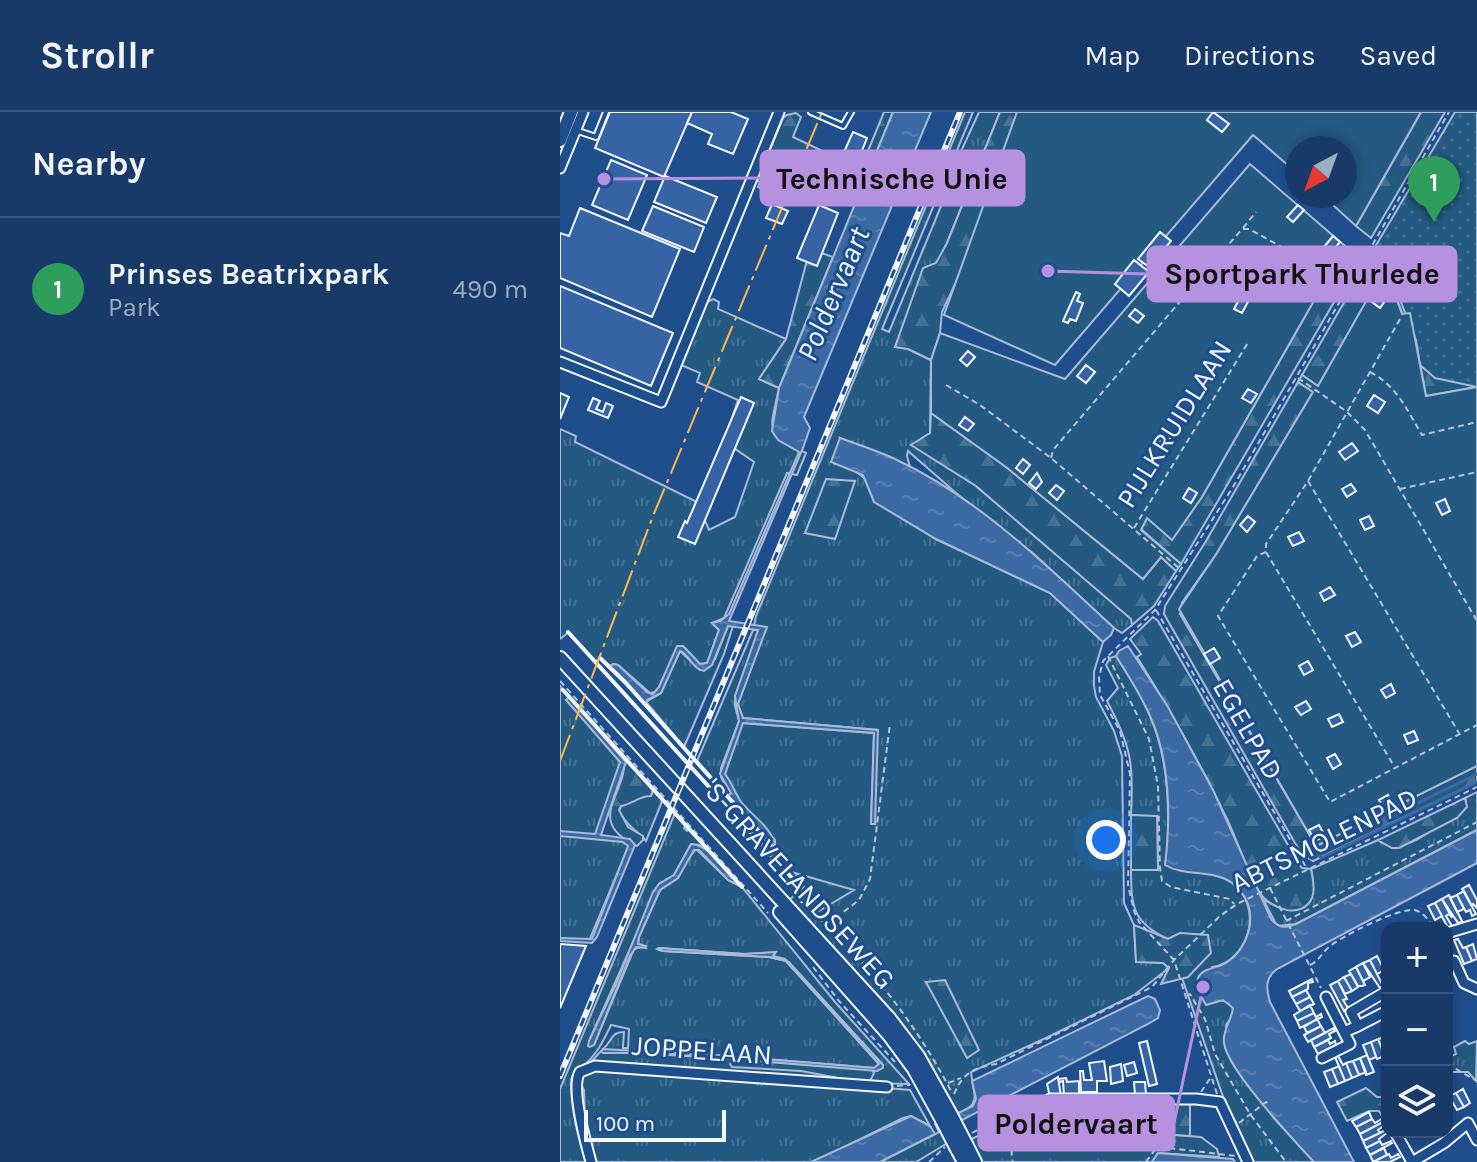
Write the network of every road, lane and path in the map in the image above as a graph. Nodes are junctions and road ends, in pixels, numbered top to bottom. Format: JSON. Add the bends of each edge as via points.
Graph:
{"nodes":[{"id":1,"x":571,"y":112,"type":"edge"},
{"id":2,"x":583,"y":112,"type":"edge"},
{"id":3,"x":606,"y":112,"type":"edge"},
{"id":4,"x":811,"y":112,"type":"edge"},
{"id":5,"x":851,"y":112,"type":"edge"},
{"id":6,"x":1449,"y":112,"type":"edge"},
{"id":7,"x":774,"y":113,"type":"edge"},
{"id":8,"x":824,"y":115,"type":"edge"},
{"id":9,"x":576,"y":130,"type":"junction"},
{"id":10,"x":560,"y":140,"type":"edge"},
{"id":11,"x":560,"y":168,"type":"edge"},
{"id":12,"x":1256,"y":212,"type":"dead end"},
{"id":13,"x":1242,"y":229,"type":"junction"},
{"id":14,"x":1348,"y":284,"type":"junction"},
{"id":15,"x":1400,"y":319,"type":"dead end"},
{"id":16,"x":1249,"y":341,"type":"dead end"},
{"id":17,"x":560,"y":362,"type":"edge"},
{"id":18,"x":1369,"y":372,"type":"junction"},
{"id":19,"x":1296,"y":377,"type":"junction"},
{"id":20,"x":946,"y":385,"type":"dead end"},
{"id":21,"x":1346,"y":411,"type":"junction"},
{"id":22,"x":1477,"y":422,"type":"edge"},
{"id":23,"x":1051,"y":458,"type":"junction"},
{"id":24,"x":1477,"y":472,"type":"edge"},
{"id":25,"x":1308,"y":481,"type":"junction"},
{"id":26,"x":1400,"y":489,"type":"junction"},
{"id":27,"x":1134,"y":529,"type":"junction"},
{"id":28,"x":1266,"y":552,"type":"junction"},
{"id":29,"x":1181,"y":570,"type":"junction"},
{"id":30,"x":1155,"y":610,"type":"junction"},
{"id":31,"x":1477,"y":621,"type":"edge"},
{"id":32,"x":1107,"y":655,"type":"junction"},
{"id":33,"x":560,"y":658,"type":"edge"},
{"id":34,"x":560,"y":669,"type":"edge"},
{"id":35,"x":560,"y":681,"type":"edge"},
{"id":36,"x":890,"y":724,"type":"dead end"},
{"id":37,"x":1477,"y":725,"type":"edge"},
{"id":38,"x":1460,"y":734,"type":"junction"},
{"id":39,"x":1394,"y":768,"type":"junction"},
{"id":40,"x":1477,"y":787,"type":"edge"},
{"id":41,"x":1477,"y":822,"type":"edge"},
{"id":42,"x":1306,"y":869,"type":"junction"},
{"id":43,"x":1269,"y":889,"type":"junction"},
{"id":44,"x":798,"y":899,"type":"dead end"},
{"id":45,"x":1235,"y":905,"type":"junction"},
{"id":46,"x":771,"y":916,"type":"dead end"},
{"id":47,"x":1286,"y":921,"type":"junction"},
{"id":48,"x":1429,"y":922,"type":"edge"},
{"id":49,"x":1477,"y":924,"type":"edge"},
{"id":50,"x":827,"y":925,"type":"junction"},
{"id":51,"x":1453,"y":931,"type":"edge"},
{"id":52,"x":808,"y":960,"type":"dead end"},
{"id":53,"x":1174,"y":960,"type":"junction"},
{"id":54,"x":1453,"y":961,"type":"edge"},
{"id":55,"x":1309,"y":964,"type":"junction"},
{"id":56,"x":1477,"y":989,"type":"edge"},
{"id":57,"x":1382,"y":994,"type":"edge"},
{"id":58,"x":1186,"y":996,"type":"junction"},
{"id":59,"x":1326,"y":997,"type":"joint"},
{"id":60,"x":1381,"y":1014,"type":"edge"},
{"id":61,"x":1358,"y":1026,"type":"junction"},
{"id":62,"x":1344,"y":1032,"type":"junction"},
{"id":63,"x":1322,"y":1058,"type":"dead end"},
{"id":64,"x":1451,"y":1066,"type":"edge"},
{"id":65,"x":900,"y":1068,"type":"dead end"},
{"id":66,"x":1212,"y":1076,"type":"junction"},
{"id":67,"x":908,"y":1077,"type":"dead end"},
{"id":68,"x":961,"y":1078,"type":"junction"},
{"id":69,"x":1477,"y":1081,"type":"edge"},
{"id":70,"x":887,"y":1087,"type":"joint"},
{"id":71,"x":953,"y":1095,"type":"dead end"},
{"id":72,"x":1263,"y":1098,"type":"dead end"},
{"id":73,"x":1196,"y":1099,"type":"junction"},
{"id":74,"x":1220,"y":1102,"type":"junction"},
{"id":75,"x":1027,"y":1110,"type":"joint"},
{"id":76,"x":1250,"y":1114,"type":"junction"},
{"id":77,"x":946,"y":1118,"type":"junction"},
{"id":78,"x":1009,"y":1119,"type":"junction"},
{"id":79,"x":1472,"y":1121,"type":"edge"},
{"id":80,"x":1232,"y":1129,"type":"junction"},
{"id":81,"x":1013,"y":1133,"type":"junction"},
{"id":82,"x":1398,"y":1138,"type":"edge"},
{"id":83,"x":1477,"y":1140,"type":"edge"},
{"id":84,"x":961,"y":1143,"type":"junction"},
{"id":85,"x":981,"y":1148,"type":"dead end"},
{"id":86,"x":1247,"y":1159,"type":"edge"},
{"id":87,"x":591,"y":1162,"type":"edge"},
{"id":88,"x":929,"y":1162,"type":"edge"},
{"id":89,"x":964,"y":1162,"type":"edge"},
{"id":90,"x":975,"y":1162,"type":"edge"},
{"id":91,"x":1013,"y":1162,"type":"edge"},
{"id":92,"x":1146,"y":1162,"type":"edge"},
{"id":93,"x":1286,"y":1162,"type":"edge"},
{"id":94,"x":1412,"y":1162,"type":"edge"}],
"edges":[{"from":1,"to":10,"type":"main road"},
{"from":2,"to":9,"type":"street"},
{"from":3,"to":9,"type":"lane","via":[[596,137]]},
{"from":4,"to":8,"type":"lane"},
{"from":5,"to":8,"type":"lane","via":[[843,126]]},
{"from":6,"to":14,"type":"path"},
{"from":7,"to":17,"type":"street","via":[[661,402]]},
{"from":9,"to":11,"type":"street"},
{"from":12,"to":13,"type":"path"},
{"from":13,"to":14,"type":"path"},
{"from":13,"to":23,"type":"path"},
{"from":14,"to":19,"type":"path"},
{"from":15,"to":18,"type":"path"},
{"from":16,"to":27,"type":"path","name":"PIJLKRUIDLAAN"},
{"from":18,"to":21,"type":"path"},
{"from":18,"to":22,"type":"path","via":[[1398,394],[1422,435]]},
{"from":19,"to":21,"type":"path"},
{"from":19,"to":29,"type":"path"},
{"from":20,"to":23,"type":"path"},
{"from":21,"to":25,"type":"path"},
{"from":21,"to":26,"type":"path","via":[[1365,430]]},
{"from":23,"to":27,"type":"path"},
{"from":24,"to":26,"type":"path"},
{"from":25,"to":28,"type":"path","via":[[1266,544]]},
{"from":25,"to":38,"type":"path"},
{"from":26,"to":31,"type":"path"},
{"from":27,"to":29,"type":"path"},
{"from":28,"to":39,"type":"path"},
{"from":28,"to":39,"type":"path","via":[[1257,556],[1218,616],[1222,624],[1330,802]]},
{"from":29,"to":30,"type":"path"},
{"from":30,"to":32,"type":"path"},
{"from":30,"to":42,"type":"path","name":"EGELPAD"},
{"from":32,"to":45,"type":"path","via":[[1149,739],[1158,786],[1162,881],[1230,899]]},
{"from":32,"to":53,"type":"path","via":[[1100,695],[1120,731],[1130,774],[1130,895],[1139,922]]},
{"from":33,"to":77,"type":"main road","name":"'S-GRAVELANDSEWEG","via":[[889,1018],[918,1056]]},
{"from":34,"to":77,"type":"main road","name":"'S-GRAVELANDSEWEG","via":[[889,1035]]},
{"from":35,"to":46,"type":"path","name":"'S-GRAVELANDSEWEG"},
{"from":36,"to":50,"type":"path","via":[[870,879],[859,900]]},
{"from":37,"to":38,"type":"path"},
{"from":38,"to":39,"type":"path"},
{"from":40,"to":42,"type":"path","name":"ABTSMOLENPAD"},
{"from":41,"to":47,"type":"path"},
{"from":42,"to":43,"type":"path","name":"ABTSMOLENPAD"},
{"from":43,"to":45,"type":"path","name":"ABTSMOLENPAD"},
{"from":43,"to":47,"type":"path"},
{"from":44,"to":50,"type":"path"},
{"from":45,"to":53,"type":"path","name":"ABTSMOLENPAD"},
{"from":47,"to":55,"type":"path"},
{"from":48,"to":55,"type":"path","via":[[1417,910],[1401,910],[1329,946]]},
{"from":49,"to":51,"type":"street"},
{"from":50,"to":68,"type":"path","name":"ABTSMOLENPAD","via":[[906,1014],[947,1083]]},
{"from":52,"to":65,"type":"path","name":"'S-GRAVELANDSEWEG"},
{"from":53,"to":58,"type":"path"},
{"from":53,"to":68,"type":"path","name":"ABTSMOLENPAD","via":[[1152,987]]},
{"from":54,"to":56,"type":"street","via":[[1464,983]]},
{"from":55,"to":59,"type":"path"},
{"from":57,"to":61,"type":"street","via":[[1351,1012]]},
{"from":58,"to":66,"type":"path"},
{"from":58,"to":76,"type":"path","via":[[1190,994],[1205,1019],[1215,1054]]},
{"from":59,"to":62,"type":"street"},
{"from":60,"to":61,"type":"street"},
{"from":61,"to":62,"type":"street"},
{"from":62,"to":63,"type":"street","via":[[1350,1044]]},
{"from":64,"to":69,"type":"path"},
{"from":66,"to":73,"type":"path"},
{"from":66,"to":74,"type":"path"},
{"from":67,"to":70,"type":"path","via":[[914,1085]]},
{"from":68,"to":71,"type":"path"},
{"from":70,"to":87,"type":"street","name":"JOPPELAAN","via":[[595,1066],[580,1072],[576,1083]]},
{"from":72,"to":76,"type":"path","via":[[1268,1104]]},
{"from":73,"to":74,"type":"street"},
{"from":73,"to":75,"type":"street","via":[[1050,1099]]},
{"from":74,"to":80,"type":"street"},
{"from":75,"to":78,"type":"path"},
{"from":76,"to":80,"type":"path"},
{"from":76,"to":93,"type":"path"},
{"from":77,"to":84,"type":"main road","name":"'S-GRAVELANDSEWEG","bridge":true},
{"from":78,"to":81,"type":"path"},
{"from":78,"to":84,"type":"path","via":[[990,1123]]},
{"from":79,"to":83,"type":"street"},
{"from":79,"to":94,"type":"street"},
{"from":80,"to":86,"type":"street"},
{"from":81,"to":85,"type":"path"},
{"from":81,"to":91,"type":"path"},
{"from":82,"to":94,"type":"street"},
{"from":84,"to":88,"type":"path","via":[[942,1148]]},
{"from":84,"to":89,"type":"main road","name":"'S-GRAVELANDSEWEG"},
{"from":84,"to":90,"type":"main road","name":"'S-GRAVELANDSEWEG"},
{"from":86,"to":92,"type":"path","via":[[1161,1147]]}]}
